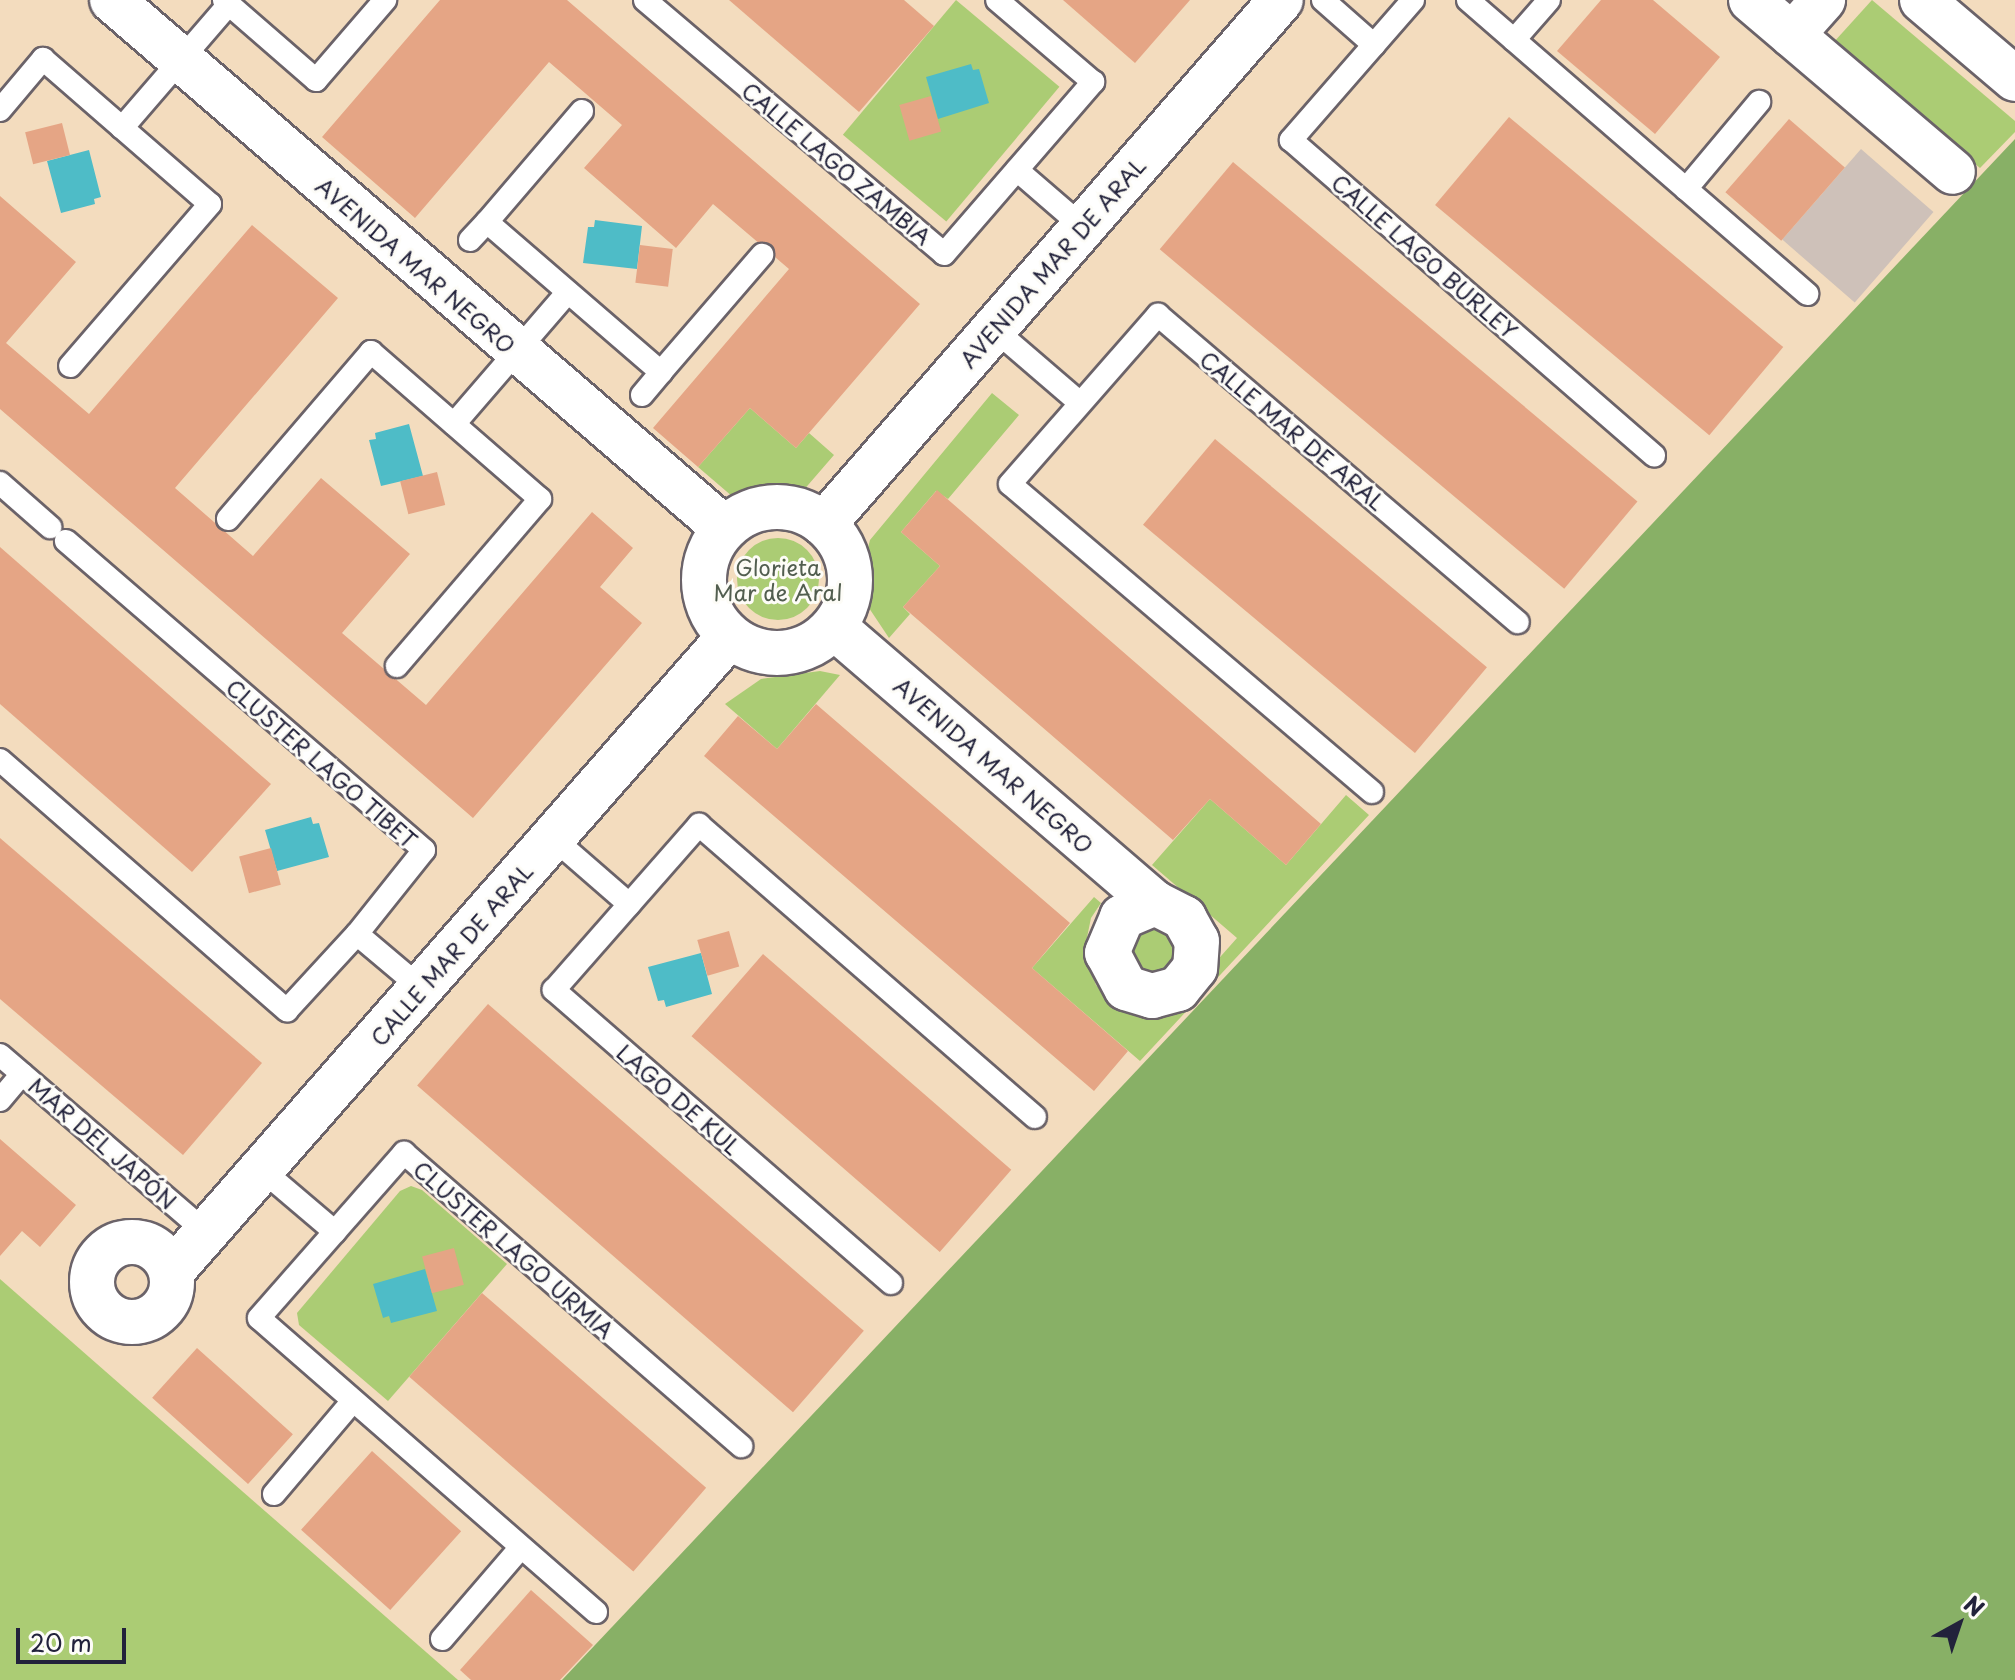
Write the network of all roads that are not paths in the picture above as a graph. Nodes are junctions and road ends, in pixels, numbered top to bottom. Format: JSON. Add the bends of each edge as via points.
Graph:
{"nodes":[{"id":1,"x":112,"y":0,"type":"edge"},
{"id":2,"x":385,"y":0,"type":"edge"},
{"id":3,"x":645,"y":0,"type":"edge"},
{"id":4,"x":997,"y":0,"type":"edge"},
{"id":5,"x":1281,"y":0,"type":"edge"},
{"id":6,"x":1323,"y":0,"type":"edge"},
{"id":7,"x":1413,"y":0,"type":"edge"},
{"id":8,"x":1468,"y":0,"type":"edge"},
{"id":9,"x":1549,"y":0,"type":"edge"},
{"id":10,"x":1751,"y":0,"type":"edge"},
{"id":11,"x":1823,"y":0,"type":"edge"},
{"id":12,"x":1922,"y":0,"type":"edge"},
{"id":13,"x":226,"y":2,"type":"edge"},
{"id":14,"x":1792,"y":35,"type":"junction"},
{"id":15,"x":1514,"y":40,"type":"junction"},
{"id":16,"x":1374,"y":45,"type":"junction"},
{"id":17,"x":180,"y":61,"type":"junction"},
{"id":18,"x":2015,"y":79,"type":"edge"},
{"id":19,"x":1759,"y":102,"type":"dead end"},
{"id":20,"x":0,"y":110,"type":"edge"},
{"id":21,"x":582,"y":111,"type":"dead end"},
{"id":22,"x":122,"y":128,"type":"junction"},
{"id":23,"x":1017,"y":170,"type":"junction"},
{"id":24,"x":1953,"y":172,"type":"dead end"},
{"id":25,"x":1686,"y":189,"type":"junction"},
{"id":26,"x":487,"y":222,"type":"junction"},
{"id":27,"x":1083,"y":227,"type":"junction"},
{"id":28,"x":470,"y":240,"type":"dead end"},
{"id":29,"x":762,"y":255,"type":"dead end"},
{"id":30,"x":568,"y":292,"type":"junction"},
{"id":31,"x":1808,"y":294,"type":"dead end"},
{"id":32,"x":994,"y":329,"type":"junction"},
{"id":33,"x":515,"y":351,"type":"junction"},
{"id":34,"x":70,"y":366,"type":"dead end"},
{"id":35,"x":661,"y":372,"type":"junction"},
{"id":36,"x":642,"y":395,"type":"dead end"},
{"id":37,"x":1080,"y":403,"type":"junction"},
{"id":38,"x":454,"y":424,"type":"junction"},
{"id":39,"x":1654,"y":455,"type":"dead end"},
{"id":40,"x":0,"y":483,"type":"edge"},
{"id":41,"x":228,"y":519,"type":"dead end"},
{"id":42,"x":824,"y":524,"type":"junction"},
{"id":43,"x":723,"y":527,"type":"junction"},
{"id":44,"x":1518,"y":622,"type":"dead end"},
{"id":45,"x":834,"y":627,"type":"junction"},
{"id":46,"x":729,"y":637,"type":"junction"},
{"id":47,"x":397,"y":666,"type":"dead end"},
{"id":48,"x":0,"y":760,"type":"edge"},
{"id":49,"x":1372,"y":792,"type":"dead end"},
{"id":50,"x":553,"y":838,"type":"junction"},
{"id":51,"x":1155,"y":903,"type":"dead end"},
{"id":52,"x":629,"y":904,"type":"junction"},
{"id":53,"x":357,"y":934,"type":"junction"},
{"id":54,"x":421,"y":988,"type":"junction"},
{"id":55,"x":0,"y":1055,"type":"edge"},
{"id":56,"x":22,"y":1074,"type":"junction"},
{"id":57,"x":0,"y":1100,"type":"edge"},
{"id":58,"x":1035,"y":1117,"type":"dead end"},
{"id":59,"x":261,"y":1169,"type":"junction"},
{"id":60,"x":206,"y":1232,"type":"junction"},
{"id":61,"x":335,"y":1232,"type":"junction"},
{"id":62,"x":173,"y":1270,"type":"dead end"},
{"id":63,"x":891,"y":1283,"type":"dead end"},
{"id":64,"x":353,"y":1401,"type":"junction"},
{"id":65,"x":741,"y":1446,"type":"dead end"},
{"id":66,"x":274,"y":1494,"type":"dead end"},
{"id":67,"x":521,"y":1547,"type":"junction"},
{"id":68,"x":596,"y":1612,"type":"dead end"},
{"id":69,"x":442,"y":1639,"type":"dead end"}],
"edges":[{"from":1,"to":17,"type":"street","name":"AVENIDA MAR NEGRO"},
{"from":2,"to":13,"type":"lane","via":[[316,80]]},
{"from":3,"to":23,"type":"lane","name":"CALLE LAGO ZAMBIA","via":[[944,254]]},
{"from":4,"to":23,"type":"lane","name":"CALLE LAGO ZAMBIA","via":[[1093,82]]},
{"from":5,"to":27,"type":"street","name":"AVENIDA MAR DE ARAL"},
{"from":6,"to":16,"type":"lane"},
{"from":7,"to":16,"type":"lane","name":"CALLE LAGO BURLEY"},
{"from":8,"to":15,"type":"lane"},
{"from":9,"to":15,"type":"lane"},
{"from":10,"to":14,"type":"street"},
{"from":11,"to":14,"type":"street"},
{"from":12,"to":18,"type":"street"},
{"from":13,"to":17,"type":"lane"},
{"from":14,"to":24,"type":"street"},
{"from":15,"to":25,"type":"lane"},
{"from":16,"to":39,"type":"lane","name":"CALLE LAGO BURLEY","via":[[1291,140]]},
{"from":17,"to":22,"type":"lane"},
{"from":17,"to":33,"type":"street","name":"AVENIDA MAR NEGRO"},
{"from":19,"to":25,"type":"lane"},
{"from":20,"to":22,"type":"lane","via":[[43,59]]},
{"from":21,"to":26,"type":"lane"},
{"from":22,"to":34,"type":"lane","via":[[210,204]]},
{"from":23,"to":27,"type":"lane"},
{"from":25,"to":31,"type":"lane"},
{"from":26,"to":28,"type":"lane"},
{"from":26,"to":30,"type":"lane"},
{"from":27,"to":32,"type":"street","name":"AVENIDA MAR DE ARAL"},
{"from":29,"to":35,"type":"lane"},
{"from":30,"to":33,"type":"lane"},
{"from":30,"to":35,"type":"lane"},
{"from":32,"to":37,"type":"lane"},
{"from":32,"to":42,"type":"street","name":"AVENIDA MAR DE ARAL"},
{"from":33,"to":38,"type":"lane"},
{"from":33,"to":43,"type":"street","name":"AVENIDA MAR NEGRO"},
{"from":35,"to":36,"type":"lane"},
{"from":37,"to":44,"type":"lane","name":"CALLE MAR DE ARAL","via":[[1158,315]]},
{"from":37,"to":49,"type":"lane","name":"CALLE MAR DE ARAL","via":[[1010,484]]},
{"from":38,"to":41,"type":"lane","via":[[371,352]]},
{"from":38,"to":47,"type":"lane","via":[[540,499]]},
{"from":40,"to":53,"type":"lane","name":"CLUSTER LAGO TIBET","via":[[424,850]]},
{"from":42,"to":43,"type":"street","via":[[783,507],[760,508]]},
{"from":42,"to":45,"type":"street","via":[[839,540],[851,584]]},
{"from":43,"to":46,"type":"street","via":[[709,551],[704,585],[714,619]]},
{"from":45,"to":46,"type":"street","via":[[813,645],[785,654],[755,651]]},
{"from":45,"to":51,"type":"street","name":"AVENIDA MAR NEGRO"},
{"from":46,"to":50,"type":"street","name":"CALLE MAR DE ARAL"},
{"from":48,"to":53,"type":"lane","name":"CLUSTER LAGO TIBET","via":[[287,1010]]},
{"from":50,"to":52,"type":"lane"},
{"from":50,"to":54,"type":"street","name":"CALLE MAR DE ARAL"},
{"from":52,"to":58,"type":"lane","name":"LAGO DE KUL","via":[[699,825]]},
{"from":52,"to":63,"type":"lane","name":"LAGO DE KUL","via":[[554,990]]},
{"from":53,"to":54,"type":"lane"},
{"from":54,"to":59,"type":"street","name":"CALLE MAR DE ARAL"},
{"from":55,"to":56,"type":"lane","name":"MAR DEL JAPÓN"},
{"from":56,"to":57,"type":"lane"},
{"from":56,"to":60,"type":"lane","name":"MAR DEL JAPÓN"},
{"from":59,"to":60,"type":"street","name":"CALLE MAR DE ARAL"},
{"from":59,"to":61,"type":"lane"},
{"from":60,"to":62,"type":"street","name":"CALLE MAR DE ARAL"},
{"from":61,"to":64,"type":"lane","name":"CLUSTER LAGO URMIA","via":[[259,1318]]},
{"from":61,"to":65,"type":"lane","name":"CLUSTER LAGO URMIA","via":[[404,1153]]},
{"from":64,"to":66,"type":"lane"},
{"from":64,"to":67,"type":"lane","name":"CLUSTER LAGO URMIA"},
{"from":67,"to":68,"type":"lane","name":"CLUSTER LAGO URMIA"},
{"from":67,"to":69,"type":"lane"}]}
